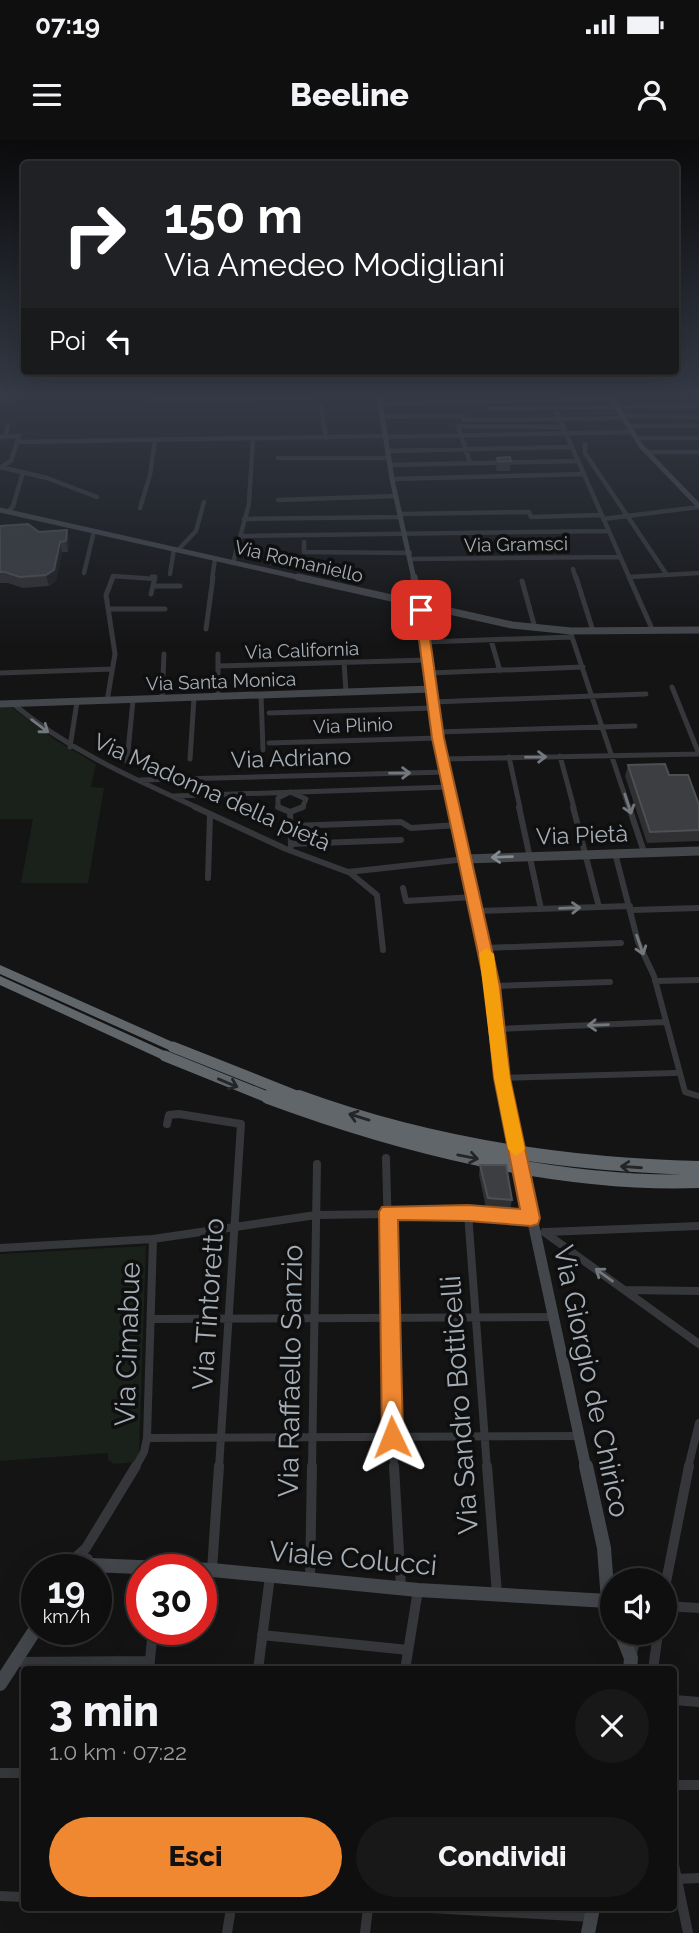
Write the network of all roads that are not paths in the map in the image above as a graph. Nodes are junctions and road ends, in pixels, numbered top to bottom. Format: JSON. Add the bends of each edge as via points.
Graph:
{"nodes":[{"id":1,"x":392,"y":479,"type":"edge"},
{"id":2,"x":21,"y":480,"type":"edge"},
{"id":3,"x":46,"y":480,"type":"edge"},
{"id":4,"x":149,"y":480,"type":"edge"},
{"id":5,"x":250,"y":480,"type":"edge"},
{"id":6,"x":586,"y":480,"type":"edge"},
{"id":7,"x":603,"y":480,"type":"edge"},
{"id":8,"x":674,"y":480,"type":"edge"},
{"id":9,"x":396,"y":496,"type":"junction"},
{"id":10,"x":97,"y":497,"type":"dead end"},
{"id":11,"x":278,"y":500,"type":"dead end"},
{"id":12,"x":204,"y":502,"type":"dead end"},
{"id":13,"x":699,"y":506,"type":"edge"},
{"id":14,"x":140,"y":508,"type":"dead end"},
{"id":15,"x":4,"y":511,"type":"edge"},
{"id":16,"x":401,"y":516,"type":"junction"},
{"id":17,"x":628,"y":516,"type":"junction"},
{"id":18,"x":602,"y":517,"type":"junction"},
{"id":19,"x":244,"y":519,"type":"junction"},
{"id":20,"x":94,"y":531,"type":"junction"},
{"id":21,"x":608,"y":531,"type":"junction"},
{"id":22,"x":405,"y":535,"type":"junction"},
{"id":23,"x":240,"y":536,"type":"junction"},
{"id":24,"x":304,"y":542,"type":"dead end"},
{"id":25,"x":176,"y":550,"type":"junction"},
{"id":26,"x":411,"y":556,"type":"junction"},
{"id":27,"x":620,"y":557,"type":"junction"},
{"id":28,"x":215,"y":559,"type":"junction"},
{"id":29,"x":233,"y":563,"type":"junction"},
{"id":30,"x":573,"y":569,"type":"dead end"},
{"id":31,"x":84,"y":573,"type":"dead end"},
{"id":32,"x":699,"y":573,"type":"edge"},
{"id":33,"x":170,"y":574,"type":"dead end"},
{"id":34,"x":667,"y":575,"type":"junction"},
{"id":35,"x":629,"y":577,"type":"junction"},
{"id":36,"x":522,"y":581,"type":"dead end"},
{"id":37,"x":153,"y":586,"type":"junction"},
{"id":38,"x":180,"y":586,"type":"dead end"},
{"id":39,"x":151,"y":594,"type":"dead end"},
{"id":40,"x":421,"y":608,"type":"junction"},
{"id":41,"x":108,"y":609,"type":"junction"},
{"id":42,"x":165,"y":609,"type":"dead end"},
{"id":43,"x":535,"y":628,"type":"junction"},
{"id":44,"x":206,"y":629,"type":"dead end"},
{"id":45,"x":699,"y":630,"type":"edge"},
{"id":46,"x":593,"y":631,"type":"junction"},
{"id":47,"x":653,"y":631,"type":"junction"},
{"id":48,"x":571,"y":634,"type":"junction"},
{"id":49,"x":491,"y":640,"type":"junction"},
{"id":50,"x":426,"y":642,"type":"junction"},
{"id":51,"x":164,"y":654,"type":"dead end"},
{"id":52,"x":218,"y":654,"type":"dead end"},
{"id":53,"x":428,"y":660,"type":"junction"},
{"id":54,"x":344,"y":662,"type":"junction"},
{"id":55,"x":218,"y":666,"type":"junction"},
{"id":56,"x":583,"y":667,"type":"junction"},
{"id":57,"x":112,"y":669,"type":"junction"},
{"id":58,"x":500,"y":671,"type":"junction"},
{"id":59,"x":0,"y":673,"type":"edge"},
{"id":60,"x":430,"y":673,"type":"junction"},
{"id":61,"x":672,"y":687,"type":"dead end"},
{"id":62,"x":432,"y":689,"type":"junction"},
{"id":63,"x":346,"y":692,"type":"junction"},
{"id":64,"x":646,"y":694,"type":"dead end"},
{"id":65,"x":261,"y":695,"type":"junction"},
{"id":66,"x":592,"y":696,"type":"junction"},
{"id":67,"x":218,"y":697,"type":"junction"},
{"id":68,"x":0,"y":698,"type":"edge"},
{"id":69,"x":194,"y":698,"type":"junction"},
{"id":70,"x":162,"y":699,"type":"junction"},
{"id":71,"x":134,"y":700,"type":"junction"},
{"id":72,"x":107,"y":701,"type":"junction"},
{"id":73,"x":77,"y":702,"type":"junction"},
{"id":74,"x":0,"y":704,"type":"edge"},
{"id":75,"x":12,"y":704,"type":"junction"},
{"id":76,"x":433,"y":705,"type":"junction"},
{"id":77,"x":269,"y":713,"type":"dead end"},
{"id":78,"x":635,"y":726,"type":"dead end"},
{"id":79,"x":602,"y":727,"type":"junction"},
{"id":80,"x":438,"y":735,"type":"junction"},
{"id":81,"x":269,"y":743,"type":"dead end"},
{"id":82,"x":70,"y":747,"type":"junction"},
{"id":83,"x":262,"y":750,"type":"dead end"},
{"id":84,"x":699,"y":754,"type":"edge"},
{"id":85,"x":612,"y":755,"type":"junction"},
{"id":86,"x":560,"y":756,"type":"junction"},
{"id":87,"x":509,"y":757,"type":"junction"},
{"id":88,"x":190,"y":759,"type":"dead end"},
{"id":89,"x":443,"y":759,"type":"junction"},
{"id":90,"x":127,"y":762,"type":"dead end"},
{"id":91,"x":447,"y":772,"type":"junction"},
{"id":92,"x":290,"y":775,"type":"junction"},
{"id":93,"x":136,"y":780,"type":"junction"},
{"id":94,"x":450,"y":787,"type":"junction"},
{"id":95,"x":290,"y":792,"type":"junction"},
{"id":96,"x":171,"y":797,"type":"junction"},
{"id":97,"x":290,"y":812,"type":"junction"},
{"id":98,"x":210,"y":815,"type":"junction"},
{"id":99,"x":291,"y":825,"type":"junction"},
{"id":100,"x":458,"y":825,"type":"junction"},
{"id":101,"x":401,"y":841,"type":"dead end"},
{"id":102,"x":291,"y":848,"type":"junction"},
{"id":103,"x":699,"y":850,"type":"edge"},
{"id":104,"x":644,"y":852,"type":"junction"},
{"id":105,"x":615,"y":853,"type":"junction"},
{"id":106,"x":586,"y":854,"type":"junction"},
{"id":107,"x":530,"y":856,"type":"junction"},
{"id":108,"x":466,"y":859,"type":"junction"},
{"id":109,"x":348,"y":872,"type":"junction"},
{"id":110,"x":208,"y":878,"type":"dead end"},
{"id":111,"x":403,"y":888,"type":"dead end"},
{"id":112,"x":474,"y":897,"type":"junction"},
{"id":113,"x":599,"y":907,"type":"junction"},
{"id":114,"x":631,"y":908,"type":"junction"},
{"id":115,"x":699,"y":908,"type":"edge"},
{"id":116,"x":541,"y":909,"type":"junction"},
{"id":117,"x":477,"y":911,"type":"junction"},
{"id":118,"x":621,"y":943,"type":"dead end"},
{"id":119,"x":485,"y":948,"type":"junction"},
{"id":120,"x":383,"y":950,"type":"dead end"},
{"id":121,"x":0,"y":969,"type":"edge"},
{"id":122,"x":0,"y":980,"type":"edge"},
{"id":123,"x":699,"y":980,"type":"edge"},
{"id":124,"x":655,"y":981,"type":"junction"},
{"id":125,"x":610,"y":982,"type":"dead end"},
{"id":126,"x":493,"y":986,"type":"junction"},
{"id":127,"x":666,"y":1022,"type":"junction"},
{"id":128,"x":497,"y":1032,"type":"junction"},
{"id":129,"x":169,"y":1052,"type":"junction"},
{"id":130,"x":676,"y":1073,"type":"dead end"},
{"id":131,"x":502,"y":1078,"type":"junction"},
{"id":132,"x":699,"y":1096,"type":"edge"},
{"id":133,"x":167,"y":1124,"type":"dead end"},
{"id":134,"x":386,"y":1158,"type":"dead end"},
{"id":135,"x":317,"y":1164,"type":"dead end"},
{"id":136,"x":699,"y":1168,"type":"edge"},
{"id":137,"x":699,"y":1181,"type":"edge"},
{"id":138,"x":388,"y":1212,"type":"junction"},
{"id":139,"x":468,"y":1213,"type":"junction"},
{"id":140,"x":316,"y":1215,"type":"junction"},
{"id":141,"x":531,"y":1218,"type":"junction"},
{"id":142,"x":699,"y":1226,"type":"edge"},
{"id":143,"x":236,"y":1227,"type":"junction"},
{"id":144,"x":539,"y":1232,"type":"junction"},
{"id":145,"x":153,"y":1239,"type":"junction"},
{"id":146,"x":0,"y":1248,"type":"edge"},
{"id":147,"x":624,"y":1290,"type":"junction"},
{"id":148,"x":699,"y":1291,"type":"edge"},
{"id":149,"x":554,"y":1317,"type":"junction"},
{"id":150,"x":314,"y":1318,"type":"junction"},
{"id":151,"x":388,"y":1318,"type":"junction"},
{"id":152,"x":476,"y":1318,"type":"junction"},
{"id":153,"x":151,"y":1319,"type":"junction"},
{"id":154,"x":230,"y":1319,"type":"junction"},
{"id":155,"x":699,"y":1344,"type":"edge"},
{"id":156,"x":699,"y":1423,"type":"edge"},
{"id":157,"x":579,"y":1436,"type":"junction"},
{"id":158,"x":312,"y":1437,"type":"junction"},
{"id":159,"x":392,"y":1437,"type":"junction"},
{"id":160,"x":485,"y":1437,"type":"junction"},
{"id":161,"x":147,"y":1438,"type":"junction"},
{"id":162,"x":221,"y":1438,"type":"junction"},
{"id":163,"x":79,"y":1554,"type":"edge"},
{"id":164,"x":213,"y":1554,"type":"edge"},
{"id":165,"x":606,"y":1568,"type":"edge"},
{"id":166,"x":668,"y":1568,"type":"edge"},
{"id":167,"x":217,"y":1570,"type":"edge"},
{"id":168,"x":270,"y":1575,"type":"junction"},
{"id":169,"x":310,"y":1580,"type":"junction"},
{"id":170,"x":401,"y":1587,"type":"junction"},
{"id":171,"x":418,"y":1590,"type":"junction"},
{"id":172,"x":496,"y":1594,"type":"junction"},
{"id":173,"x":600,"y":1603,"type":"edge"},
{"id":174,"x":677,"y":1607,"type":"edge"},
{"id":175,"x":699,"y":1608,"type":"edge"},
{"id":176,"x":262,"y":1635,"type":"junction"},
{"id":177,"x":25,"y":1645,"type":"edge"},
{"id":178,"x":152,"y":1645,"type":"edge"},
{"id":179,"x":625,"y":1645,"type":"edge"},
{"id":180,"x":635,"y":1645,"type":"edge"},
{"id":181,"x":656,"y":1645,"type":"edge"},
{"id":182,"x":408,"y":1650,"type":"junction"},
{"id":183,"x":14,"y":1662,"type":"junction"},
{"id":184,"x":631,"y":1664,"type":"edge"},
{"id":185,"x":150,"y":1665,"type":"edge"},
{"id":186,"x":258,"y":1666,"type":"edge"},
{"id":187,"x":406,"y":1666,"type":"edge"},
{"id":188,"x":654,"y":1666,"type":"edge"},
{"id":189,"x":0,"y":1684,"type":"edge"},
{"id":190,"x":677,"y":1700,"type":"edge"},
{"id":191,"x":699,"y":1702,"type":"edge"},
{"id":192,"x":0,"y":1773,"type":"edge"},
{"id":193,"x":21,"y":1773,"type":"edge"},
{"id":194,"x":677,"y":1785,"type":"edge"},
{"id":195,"x":699,"y":1785,"type":"edge"},
{"id":196,"x":699,"y":1878,"type":"edge"},
{"id":197,"x":677,"y":1879,"type":"joint"},
{"id":198,"x":0,"y":1896,"type":"edge"},
{"id":199,"x":21,"y":1897,"type":"edge"},
{"id":200,"x":231,"y":1911,"type":"edge"},
{"id":201,"x":368,"y":1911,"type":"edge"},
{"id":202,"x":474,"y":1911,"type":"edge"},
{"id":203,"x":590,"y":1919,"type":"edge"},
{"id":204,"x":227,"y":1933,"type":"edge"},
{"id":205,"x":365,"y":1933,"type":"edge"},
{"id":206,"x":688,"y":1933,"type":"edge"}],
"edges":[{"from":1,"to":9,"type":"street"},
{"from":2,"to":15,"type":"street","via":[[13,506]]},
{"from":3,"to":10,"type":"street"},
{"from":4,"to":14,"type":"street"},
{"from":5,"to":19,"type":"street"},
{"from":6,"to":18,"type":"street"},
{"from":7,"to":17,"type":"street"},
{"from":8,"to":13,"type":"street"},
{"from":9,"to":11,"type":"street"},
{"from":9,"to":16,"type":"street"},
{"from":12,"to":25,"type":"street","via":[[196,531]]},
{"from":13,"to":17,"type":"street"},
{"from":15,"to":20,"type":"street","name":"Via Romaniello"},
{"from":16,"to":18,"type":"street","via":[[529,512],[531,517]]},
{"from":16,"to":19,"type":"street"},
{"from":16,"to":22,"type":"street"},
{"from":17,"to":18,"type":"street"},
{"from":17,"to":34,"type":"street"},
{"from":18,"to":21,"type":"street"},
{"from":19,"to":23,"type":"street"},
{"from":20,"to":25,"type":"street","name":"Via Romaniello"},
{"from":20,"to":31,"type":"street"},
{"from":21,"to":22,"type":"street"},
{"from":21,"to":27,"type":"street"},
{"from":22,"to":23,"type":"street"},
{"from":22,"to":26,"type":"street"},
{"from":23,"to":29,"type":"street"},
{"from":24,"to":26,"type":"street","name":"Via Gramsci","via":[[304,552]]},
{"from":25,"to":28,"type":"street","name":"Via Romaniello"},
{"from":25,"to":33,"type":"street"},
{"from":26,"to":27,"type":"street","name":"Via Gramsci"},
{"from":26,"to":40,"type":"street"},
{"from":27,"to":35,"type":"street"},
{"from":28,"to":29,"type":"street","name":"Via Romaniello"},
{"from":28,"to":44,"type":"street"},
{"from":29,"to":40,"type":"street","name":"Via Romaniello"},
{"from":30,"to":46,"type":"street"},
{"from":32,"to":34,"type":"street"},
{"from":34,"to":35,"type":"street"},
{"from":35,"to":47,"type":"street"},
{"from":36,"to":43,"type":"street"},
{"from":37,"to":38,"type":"street"},
{"from":37,"to":39,"type":"street"},
{"from":37,"to":41,"type":"street","via":[[155,577],[113,576],[106,595]]},
{"from":40,"to":43,"type":"street","name":"Via Romaniello"},
{"from":40,"to":50,"type":"street"},
{"from":41,"to":42,"type":"street"},
{"from":41,"to":57,"type":"street","via":[[115,654]]},
{"from":43,"to":48,"type":"street","name":"Via Romaniello"},
{"from":45,"to":47,"type":"street","name":"Via Romaniello"},
{"from":46,"to":47,"type":"street","name":"Via Romaniello"},
{"from":46,"to":48,"type":"street","name":"Via Romaniello"},
{"from":48,"to":49,"type":"street"},
{"from":48,"to":56,"type":"street"},
{"from":49,"to":50,"type":"street"},
{"from":49,"to":58,"type":"street"},
{"from":50,"to":53,"type":"street"},
{"from":51,"to":70,"type":"street"},
{"from":52,"to":55,"type":"street"},
{"from":53,"to":54,"type":"street","name":"Via California"},
{"from":53,"to":60,"type":"street"},
{"from":54,"to":55,"type":"street","name":"Via California"},
{"from":54,"to":63,"type":"street"},
{"from":55,"to":67,"type":"street"},
{"from":56,"to":58,"type":"street"},
{"from":56,"to":66,"type":"street"},
{"from":57,"to":59,"type":"street"},
{"from":57,"to":72,"type":"street"},
{"from":58,"to":60,"type":"street"},
{"from":60,"to":62,"type":"street"},
{"from":61,"to":84,"type":"street"},
{"from":62,"to":63,"type":"street","name":"Via Santa Monica"},
{"from":62,"to":76,"type":"street"},
{"from":63,"to":65,"type":"street","name":"Via Santa Monica"},
{"from":64,"to":66,"type":"street"},
{"from":65,"to":67,"type":"street","name":"Via Santa Monica"},
{"from":65,"to":83,"type":"street"},
{"from":66,"to":76,"type":"street"},
{"from":66,"to":79,"type":"street"},
{"from":67,"to":69,"type":"street","name":"Via Santa Monica"},
{"from":68,"to":75,"type":"street"},
{"from":69,"to":70,"type":"street","name":"Via Santa Monica"},
{"from":69,"to":88,"type":"street"},
{"from":70,"to":71,"type":"street","name":"Via Santa Monica"},
{"from":71,"to":72,"type":"street","name":"Via Santa Monica"},
{"from":71,"to":90,"type":"street"},
{"from":72,"to":73,"type":"street","name":"Via Santa Monica"},
{"from":73,"to":75,"type":"street","name":"Via Santa Monica"},
{"from":73,"to":82,"type":"street"},
{"from":74,"to":75,"type":"street","name":"Via Santa Monica"},
{"from":75,"to":82,"type":"street","name":"Via Madonna della pietà","one_way":true},
{"from":76,"to":77,"type":"street"},
{"from":76,"to":80,"type":"street"},
{"from":78,"to":79,"type":"street","name":"Via Plinio"},
{"from":79,"to":80,"type":"street","name":"Via Plinio"},
{"from":79,"to":85,"type":"street"},
{"from":80,"to":81,"type":"street","name":"Via Plinio"},
{"from":80,"to":89,"type":"street"},
{"from":82,"to":93,"type":"street","name":"Via Madonna della pietà"},
{"from":84,"to":85,"type":"street"},
{"from":85,"to":86,"type":"street"},
{"from":85,"to":104,"type":"street","one_way":true},
{"from":87,"to":86,"type":"street","one_way":true},
{"from":86,"to":106,"type":"street"},
{"from":87,"to":89,"type":"street"},
{"from":87,"to":107,"type":"street"},
{"from":89,"to":91,"type":"street"},
{"from":92,"to":91,"type":"street","name":"Via Adriano","one_way":true},
{"from":91,"to":94,"type":"street"},
{"from":92,"to":93,"type":"street","name":"Via Adriano"},
{"from":92,"to":95,"type":"street"},
{"from":93,"to":96,"type":"street","name":"Via Madonna della pietà"},
{"from":94,"to":95,"type":"street"},
{"from":94,"to":100,"type":"street"},
{"from":95,"to":96,"type":"street"},
{"from":95,"to":97,"type":"street","via":[[276,804]]},
{"from":95,"to":97,"type":"street","via":[[307,802]]},
{"from":96,"to":98,"type":"street","name":"Via Madonna della pietà"},
{"from":97,"to":99,"type":"street"},
{"from":98,"to":102,"type":"street","name":"Via Madonna della pietà"},
{"from":98,"to":110,"type":"street"},
{"from":99,"to":100,"type":"street"},
{"from":99,"to":102,"type":"street"},
{"from":100,"to":108,"type":"street"},
{"from":101,"to":102,"type":"street"},
{"from":102,"to":109,"type":"street","name":"Via Madonna della pietà"},
{"from":103,"to":104,"type":"street","name":"Via Pietà"},
{"from":104,"to":105,"type":"street","name":"Via Pietà"},
{"from":105,"to":106,"type":"street","name":"Via Pietà"},
{"from":105,"to":114,"type":"street"},
{"from":106,"to":107,"type":"street","name":"Via Pietà"},
{"from":106,"to":113,"type":"street"},
{"from":107,"to":108,"type":"street","name":"Via Pietà","one_way":true},
{"from":107,"to":116,"type":"street"},
{"from":108,"to":109,"type":"street","name":"Via Madonna della pietà"},
{"from":108,"to":112,"type":"street"},
{"from":109,"to":120,"type":"street","name":"Via Madonna della pietà","via":[[377,895]]},
{"from":111,"to":112,"type":"street","via":[[406,901]]},
{"from":112,"to":117,"type":"street"},
{"from":113,"to":114,"type":"street"},
{"from":116,"to":113,"type":"street","one_way":true},
{"from":114,"to":115,"type":"street"},
{"from":114,"to":124,"type":"street","one_way":true,"via":[[638,943]]},
{"from":116,"to":117,"type":"street"},
{"from":117,"to":119,"type":"street"},
{"from":118,"to":119,"type":"street"},
{"from":119,"to":126,"type":"street"},
{"from":121,"to":129,"type":"highway"},
{"from":122,"to":129,"type":"highway"},
{"from":123,"to":124,"type":"street"},
{"from":124,"to":127,"type":"street"},
{"from":125,"to":126,"type":"street"},
{"from":126,"to":128,"type":"street"},
{"from":127,"to":128,"type":"street","one_way":true},
{"from":127,"to":132,"type":"street","via":[[685,1092]]},
{"from":128,"to":131,"type":"street"},
{"from":136,"to":129,"type":"highway","one_way":true,"bridge":true,"via":[[579,1163],[422,1136]]},
{"from":129,"to":137,"type":"highway","one_way":true,"bridge":true,"via":[[278,1104],[454,1155],[567,1173]]},
{"from":130,"to":131,"type":"street"},
{"from":131,"to":141,"type":"street","name":"Via Giorgio de Chirico"},
{"from":133,"to":143,"type":"street","name":"Via Tintoretto","via":[[169,1115],[179,1114],[242,1124]]},
{"from":134,"to":138,"type":"street"},
{"from":135,"to":140,"type":"street","name":"Via Raffaello Sanzio"},
{"from":138,"to":139,"type":"street"},
{"from":138,"to":140,"type":"street"},
{"from":138,"to":151,"type":"street"},
{"from":139,"to":141,"type":"street"},
{"from":139,"to":152,"type":"street","name":"Via Sandro Botticelli"},
{"from":140,"to":143,"type":"street"},
{"from":140,"to":150,"type":"street","name":"Via Raffaello Sanzio"},
{"from":141,"to":144,"type":"street","name":"Via Giorgio de Chirico"},
{"from":142,"to":144,"type":"street"},
{"from":143,"to":145,"type":"street"},
{"from":143,"to":154,"type":"street","name":"Via Tintoretto"},
{"from":147,"to":144,"type":"street","one_way":true},
{"from":144,"to":149,"type":"street","name":"Via Giorgio de Chirico"},
{"from":145,"to":146,"type":"street"},
{"from":145,"to":153,"type":"street","name":"Via Cimabue"},
{"from":147,"to":148,"type":"street"},
{"from":147,"to":155,"type":"street"},
{"from":149,"to":152,"type":"street"},
{"from":149,"to":157,"type":"street","name":"Via Giorgio de Chirico"},
{"from":150,"to":151,"type":"street"},
{"from":150,"to":154,"type":"street"},
{"from":150,"to":158,"type":"street","name":"Via Raffaello Sanzio"},
{"from":151,"to":152,"type":"street"},
{"from":151,"to":159,"type":"street"},
{"from":152,"to":160,"type":"street","name":"Via Sandro Botticelli"},
{"from":153,"to":154,"type":"street"},
{"from":153,"to":161,"type":"street","name":"Via Cimabue"},
{"from":154,"to":162,"type":"street","name":"Via Tintoretto"},
{"from":156,"to":166,"type":"street"},
{"from":157,"to":160,"type":"street"},
{"from":157,"to":165,"type":"street","name":"Via Giorgio de Chirico"},
{"from":158,"to":159,"type":"street"},
{"from":158,"to":162,"type":"street"},
{"from":158,"to":169,"type":"street","name":"Via Raffaello Sanzio"},
{"from":159,"to":160,"type":"street"},
{"from":159,"to":170,"type":"street"},
{"from":160,"to":172,"type":"street","name":"Via Sandro Botticelli"},
{"from":161,"to":162,"type":"street"},
{"from":161,"to":163,"type":"street","name":"Via Cimabue","via":[[120,1494]]},
{"from":162,"to":164,"type":"street","name":"Via Tintoretto"},
{"from":167,"to":168,"type":"street","name":"Viale Colucci"},
{"from":168,"to":169,"type":"street","name":"Viale Colucci"},
{"from":168,"to":176,"type":"street"},
{"from":169,"to":170,"type":"street","name":"Viale Colucci"},
{"from":170,"to":171,"type":"street","name":"Viale Colucci"},
{"from":171,"to":172,"type":"street","name":"Viale Colucci"},
{"from":171,"to":182,"type":"street"},
{"from":172,"to":173,"type":"street","name":"Viale Colucci"},
{"from":174,"to":175,"type":"street"},
{"from":176,"to":182,"type":"street"},
{"from":176,"to":186,"type":"street"},
{"from":177,"to":183,"type":"street"},
{"from":178,"to":185,"type":"street"},
{"from":179,"to":184,"type":"street"},
{"from":180,"to":184,"type":"street"},
{"from":181,"to":188,"type":"street"},
{"from":182,"to":187,"type":"street"},
{"from":183,"to":185,"type":"street"},
{"from":183,"to":189,"type":"street"},
{"from":190,"to":191,"type":"street"},
{"from":192,"to":193,"type":"street"},
{"from":194,"to":195,"type":"street"},
{"from":196,"to":197,"type":"street"},
{"from":197,"to":206,"type":"street"},
{"from":198,"to":199,"type":"street"},
{"from":200,"to":204,"type":"street"},
{"from":201,"to":205,"type":"street"},
{"from":202,"to":203,"type":"street"}]}
